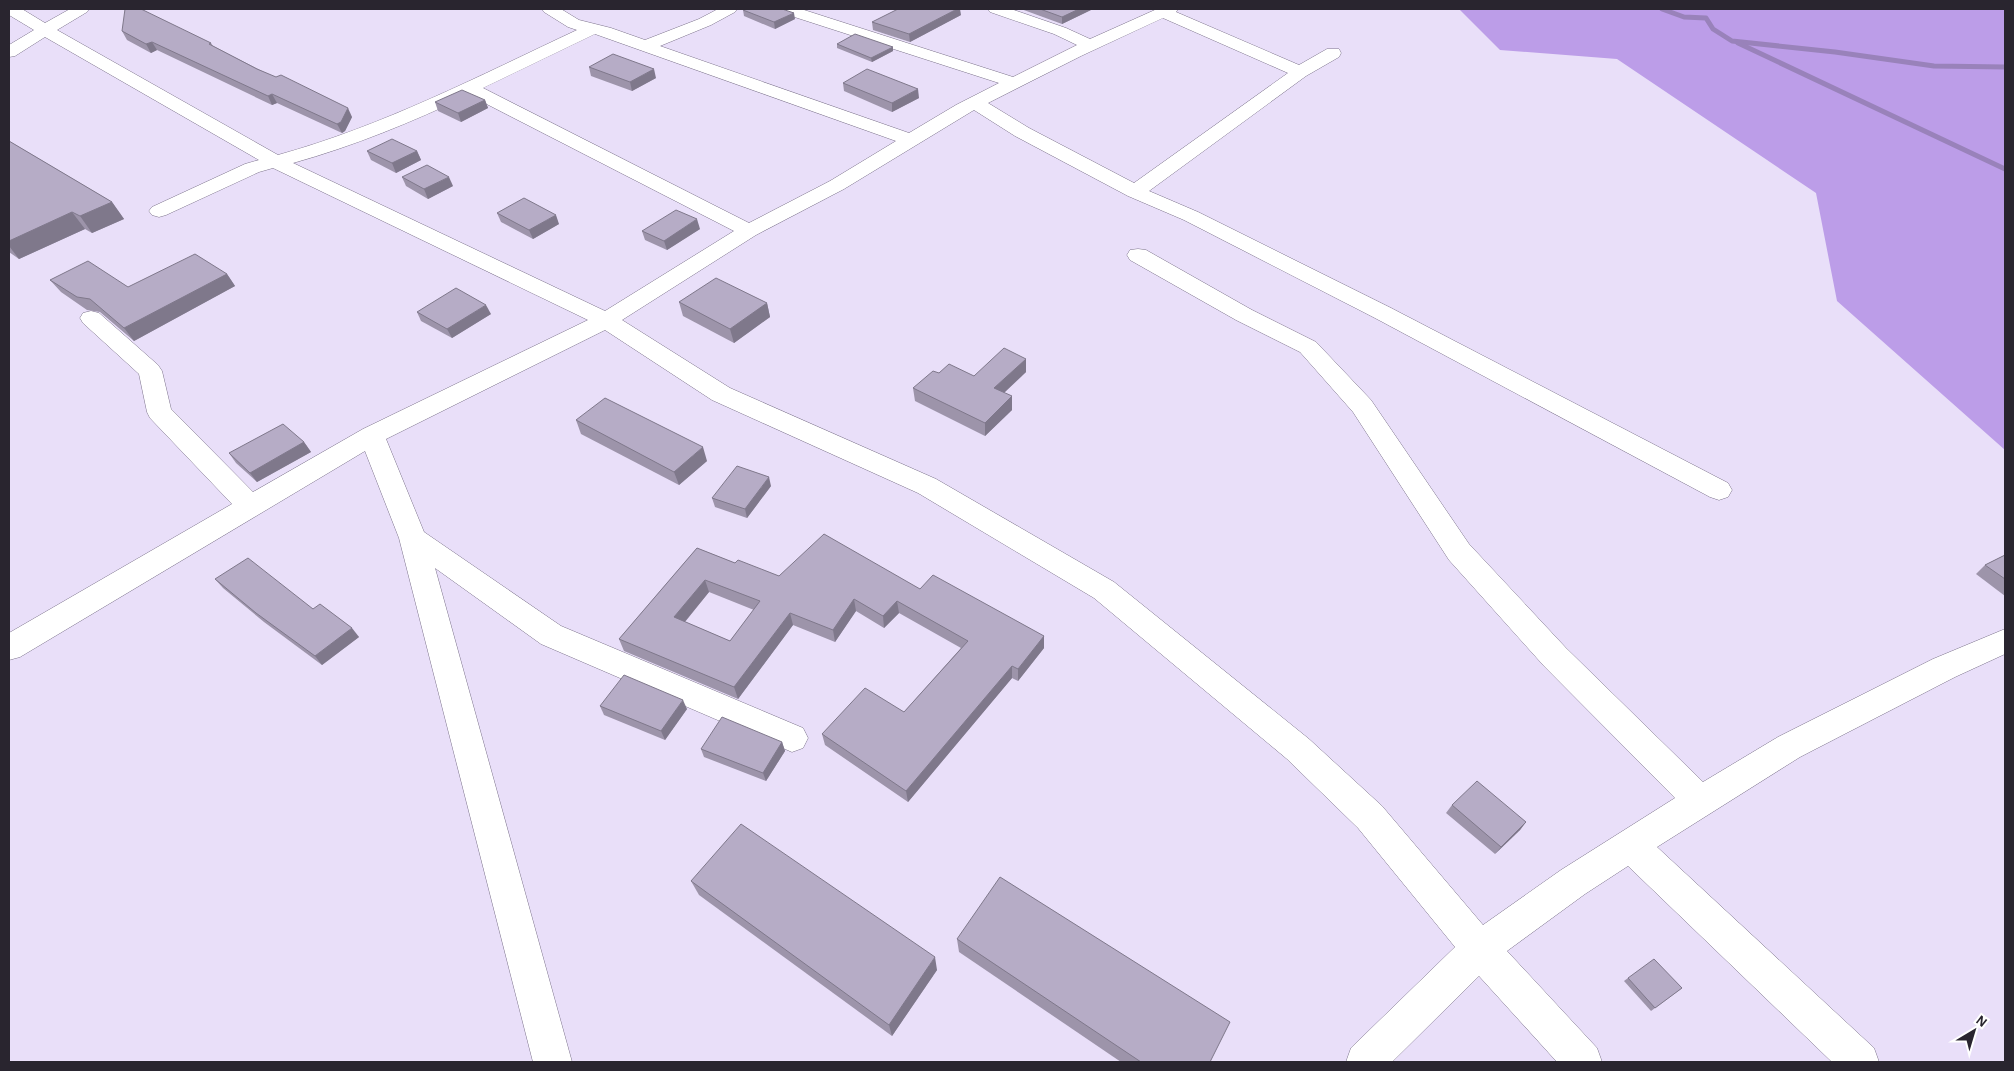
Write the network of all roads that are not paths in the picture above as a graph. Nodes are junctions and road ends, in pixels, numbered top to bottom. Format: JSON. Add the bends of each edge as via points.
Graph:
{"nodes":[{"id":1,"x":11,"y":9,"type":"edge"},
{"id":2,"x":81,"y":9,"type":"edge"},
{"id":3,"x":550,"y":9,"type":"edge"},
{"id":4,"x":729,"y":9,"type":"edge"},
{"id":5,"x":785,"y":9,"type":"edge"},
{"id":6,"x":996,"y":9,"type":"edge"},
{"id":7,"x":1130,"y":9,"type":"edge"},
{"id":8,"x":1161,"y":13,"type":"edge"},
{"id":9,"x":593,"y":28,"type":"junction"},
{"id":10,"x":46,"y":31,"type":"junction"},
{"id":11,"x":1090,"y":45,"type":"junction"},
{"id":12,"x":645,"y":46,"type":"junction"},
{"id":13,"x":9,"y":52,"type":"edge"},
{"id":14,"x":1333,"y":53,"type":"dead end"},
{"id":15,"x":1300,"y":72,"type":"junction"},
{"id":16,"x":1014,"y":83,"type":"junction"},
{"id":17,"x":469,"y":88,"type":"junction"},
{"id":18,"x":975,"y":103,"type":"junction"},
{"id":19,"x":911,"y":140,"type":"junction"},
{"id":20,"x":274,"y":161,"type":"junction"},
{"id":21,"x":1135,"y":192,"type":"junction"},
{"id":22,"x":159,"y":212,"type":"dead end"},
{"id":23,"x":749,"y":231,"type":"junction"},
{"id":24,"x":1138,"y":255,"type":"dead end"},
{"id":25,"x":91,"y":318,"type":"edge"},
{"id":26,"x":606,"y":320,"type":"junction"},
{"id":27,"x":372,"y":435,"type":"junction"},
{"id":28,"x":1718,"y":490,"type":"dead end"},
{"id":29,"x":251,"y":507,"type":"junction"},
{"id":30,"x":413,"y":538,"type":"junction"},
{"id":31,"x":2005,"y":641,"type":"edge"},
{"id":32,"x":9,"y":648,"type":"edge"},
{"id":33,"x":792,"y":738,"type":"dead end"},
{"id":34,"x":1700,"y":800,"type":"junction"},
{"id":35,"x":1630,"y":845,"type":"junction"},
{"id":36,"x":1480,"y":948,"type":"junction"},
{"id":37,"x":552,"y":1062,"type":"edge"},
{"id":38,"x":1365,"y":1062,"type":"edge"},
{"id":39,"x":1582,"y":1062,"type":"edge"},
{"id":40,"x":1860,"y":1062,"type":"edge"}],
"edges":[{"from":1,"to":10,"type":"street"},
{"from":2,"to":10,"type":"street"},
{"from":3,"to":9,"type":"street","via":[[574,24]]},
{"from":4,"to":12,"type":"street"},
{"from":5,"to":16,"type":"street"},
{"from":6,"to":11,"type":"street"},
{"from":7,"to":8,"type":"street"},
{"from":8,"to":11,"type":"street"},
{"from":8,"to":15,"type":"street"},
{"from":9,"to":12,"type":"street"},
{"from":9,"to":17,"type":"street"},
{"from":10,"to":13,"type":"street"},
{"from":10,"to":20,"type":"street"},
{"from":11,"to":16,"type":"street"},
{"from":12,"to":19,"type":"street"},
{"from":14,"to":15,"type":"street"},
{"from":15,"to":21,"type":"street"},
{"from":16,"to":18,"type":"street"},
{"from":17,"to":20,"type":"street","via":[[405,118],[325,148]]},
{"from":17,"to":23,"type":"street"},
{"from":18,"to":19,"type":"street"},
{"from":18,"to":21,"type":"street"},
{"from":19,"to":23,"type":"street"},
{"from":20,"to":22,"type":"street","via":[[252,168]]},
{"from":20,"to":26,"type":"street"},
{"from":21,"to":28,"type":"street","via":[[1191,216],[1383,313]]},
{"from":23,"to":26,"type":"street"},
{"from":24,"to":34,"type":"street","via":[[1308,348],[1362,406],[1459,552],[1556,657]]},
{"from":25,"to":29,"type":"street","via":[[150,371],[159,412]]},
{"from":26,"to":27,"type":"street"},
{"from":26,"to":36,"type":"street","via":[[721,394],[927,486],[1104,590],[1298,749],[1370,817]]},
{"from":27,"to":29,"type":"street"},
{"from":27,"to":30,"type":"street"},
{"from":29,"to":32,"type":"street"},
{"from":30,"to":33,"type":"street","via":[[551,635]]},
{"from":30,"to":37,"type":"street"},
{"from":31,"to":34,"type":"street","via":[[1789,746]]},
{"from":34,"to":35,"type":"street"},
{"from":35,"to":36,"type":"street"},
{"from":35,"to":40,"type":"street"},
{"from":36,"to":38,"type":"street"},
{"from":36,"to":39,"type":"street"}]}
